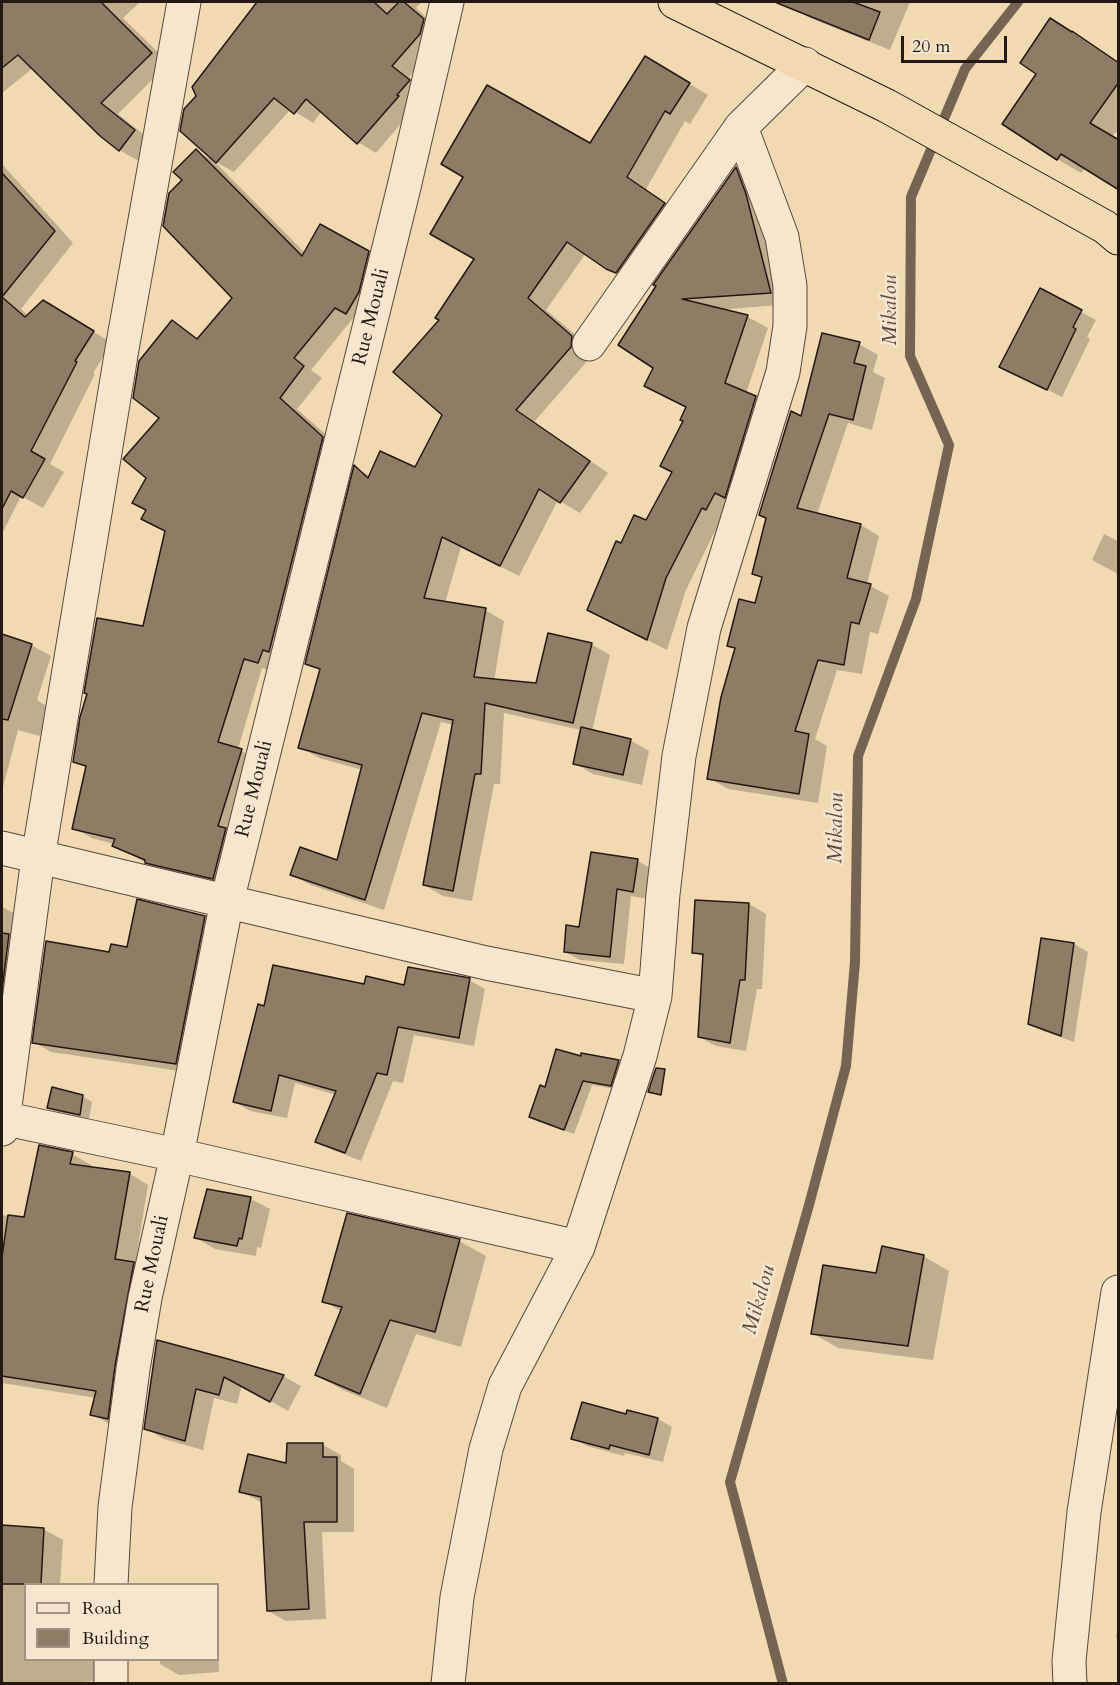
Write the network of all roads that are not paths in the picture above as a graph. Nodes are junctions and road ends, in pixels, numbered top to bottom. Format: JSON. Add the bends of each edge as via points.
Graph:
{"nodes":[{"id":1,"x":184,"y":2,"type":"edge"},
{"id":2,"x":447,"y":2,"type":"edge"},
{"id":3,"x":675,"y":2,"type":"edge"},
{"id":4,"x":805,"y":64,"type":"junction"},
{"id":5,"x":741,"y":127,"type":"junction"},
{"id":6,"x":1119,"y":238,"type":"edge"},
{"id":7,"x":589,"y":344,"type":"dead end"},
{"id":8,"x":2,"y":848,"type":"edge"},
{"id":9,"x":38,"y":858,"type":"junction"},
{"id":10,"x":227,"y":901,"type":"junction"},
{"id":11,"x":655,"y":996,"type":"junction"},
{"id":12,"x":2,"y":1122,"type":"edge"},
{"id":13,"x":177,"y":1155,"type":"junction"},
{"id":14,"x":578,"y":1247,"type":"junction"},
{"id":15,"x":1119,"y":1292,"type":"edge"},
{"id":16,"x":111,"y":1583,"type":"edge"},
{"id":17,"x":111,"y":1661,"type":"edge"},
{"id":18,"x":111,"y":1683,"type":"edge"},
{"id":19,"x":448,"y":1683,"type":"edge"},
{"id":20,"x":1070,"y":1683,"type":"edge"}],
"edges":[{"from":1,"to":9,"type":"street"},
{"from":2,"to":10,"type":"street","name":"Rue Mouali"},
{"from":3,"to":4,"type":"highway"},
{"from":4,"to":5,"type":"street"},
{"from":4,"to":6,"type":"highway","via":[[1106,227]]},
{"from":5,"to":7,"type":"street"},
{"from":5,"to":11,"type":"street","via":[[782,237],[790,286],[790,326],[783,372],[705,628],[691,695],[679,756]]},
{"from":8,"to":9,"type":"street"},
{"from":9,"to":10,"type":"street"},
{"from":9,"to":12,"type":"street"},
{"from":10,"to":11,"type":"street","via":[[486,963]]},
{"from":10,"to":13,"type":"street","name":"Rue Mouali"},
{"from":11,"to":14,"type":"street","via":[[625,1106]]},
{"from":12,"to":13,"type":"street"},
{"from":13,"to":14,"type":"street"},
{"from":13,"to":16,"type":"street","name":"Rue Mouali","via":[[133,1369],[115,1507]]},
{"from":14,"to":19,"type":"street","via":[[505,1386],[486,1449],[457,1597]]},
{"from":15,"to":20,"type":"street","via":[[1084,1512]]},
{"from":17,"to":18,"type":"street"}]}
